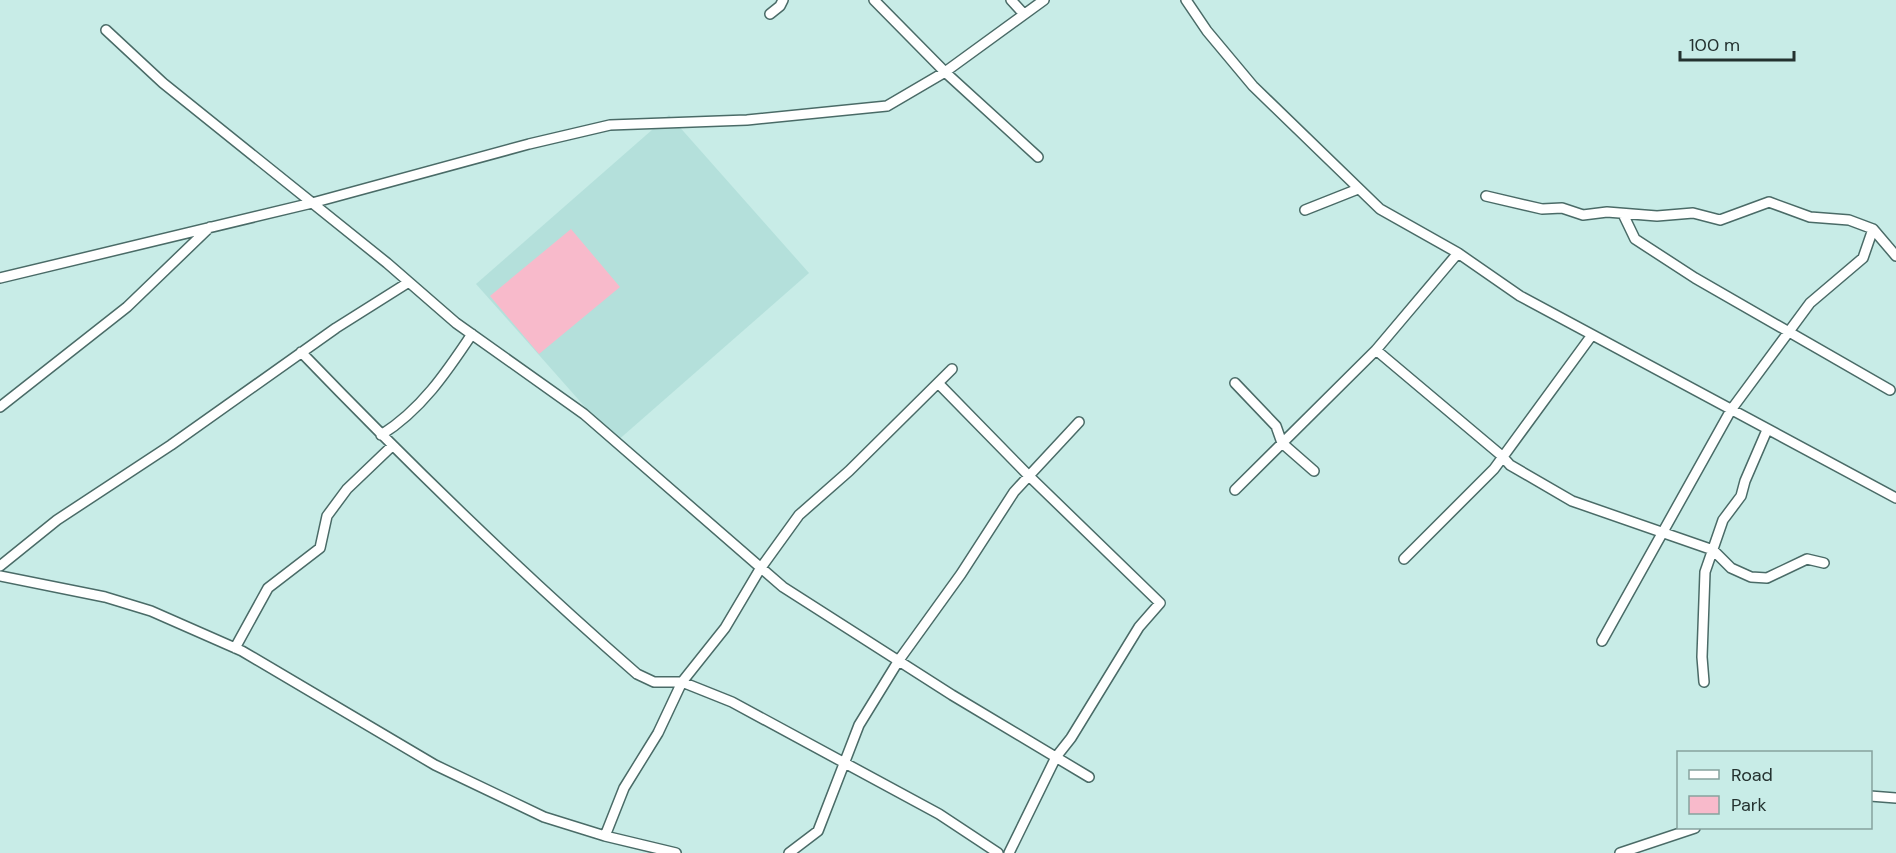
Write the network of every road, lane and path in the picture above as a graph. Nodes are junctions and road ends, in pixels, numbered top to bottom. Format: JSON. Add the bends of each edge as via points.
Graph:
{"nodes":[{"id":1,"x":783,"y":0,"type":"edge"},
{"id":2,"x":874,"y":0,"type":"edge"},
{"id":3,"x":1011,"y":0,"type":"edge"},
{"id":4,"x":1044,"y":0,"type":"edge"},
{"id":5,"x":1186,"y":0,"type":"edge"},
{"id":6,"x":1023,"y":13,"type":"junction"},
{"id":7,"x":770,"y":14,"type":"dead end"},
{"id":8,"x":106,"y":30,"type":"dead end"},
{"id":9,"x":945,"y":72,"type":"junction"},
{"id":10,"x":1038,"y":157,"type":"dead end"},
{"id":11,"x":1358,"y":189,"type":"junction"},
{"id":12,"x":1486,"y":196,"type":"dead end"},
{"id":13,"x":312,"y":203,"type":"junction"},
{"id":14,"x":1305,"y":210,"type":"dead end"},
{"id":15,"x":1623,"y":214,"type":"junction"},
{"id":16,"x":212,"y":225,"type":"junction"},
{"id":17,"x":1873,"y":230,"type":"junction"},
{"id":18,"x":1458,"y":253,"type":"junction"},
{"id":19,"x":1896,"y":256,"type":"edge"},
{"id":20,"x":0,"y":278,"type":"edge"},
{"id":21,"x":409,"y":282,"type":"junction"},
{"id":22,"x":1788,"y":331,"type":"junction"},
{"id":23,"x":472,"y":334,"type":"junction"},
{"id":24,"x":1592,"y":335,"type":"junction"},
{"id":25,"x":1376,"y":350,"type":"junction"},
{"id":26,"x":301,"y":352,"type":"junction"},
{"id":27,"x":952,"y":369,"type":"dead end"},
{"id":28,"x":938,"y":383,"type":"junction"},
{"id":29,"x":1235,"y":383,"type":"dead end"},
{"id":30,"x":1890,"y":390,"type":"dead end"},
{"id":31,"x":0,"y":408,"type":"edge"},
{"id":32,"x":1731,"y":410,"type":"junction"},
{"id":33,"x":1079,"y":423,"type":"dead end"},
{"id":34,"x":1767,"y":430,"type":"junction"},
{"id":35,"x":381,"y":435,"type":"junction"},
{"id":36,"x":1282,"y":443,"type":"junction"},
{"id":37,"x":392,"y":446,"type":"junction"},
{"id":38,"x":1502,"y":456,"type":"junction"},
{"id":39,"x":1314,"y":471,"type":"dead end"},
{"id":40,"x":1029,"y":476,"type":"junction"},
{"id":41,"x":1234,"y":490,"type":"dead end"},
{"id":42,"x":1896,"y":498,"type":"edge"},
{"id":43,"x":1663,"y":534,"type":"junction"},
{"id":44,"x":1713,"y":550,"type":"junction"},
{"id":45,"x":1404,"y":559,"type":"dead end"},
{"id":46,"x":1824,"y":563,"type":"dead end"},
{"id":47,"x":0,"y":566,"type":"edge"},
{"id":48,"x":760,"y":569,"type":"junction"},
{"id":49,"x":0,"y":576,"type":"edge"},
{"id":50,"x":1602,"y":641,"type":"dead end"},
{"id":51,"x":235,"y":648,"type":"junction"},
{"id":52,"x":899,"y":660,"type":"junction"},
{"id":53,"x":682,"y":682,"type":"junction"},
{"id":54,"x":1704,"y":682,"type":"dead end"},
{"id":55,"x":1056,"y":757,"type":"junction"},
{"id":56,"x":844,"y":763,"type":"junction"},
{"id":57,"x":1089,"y":777,"type":"dead end"},
{"id":58,"x":1872,"y":796,"type":"edge"},
{"id":59,"x":1896,"y":798,"type":"edge"},
{"id":60,"x":1692,"y":829,"type":"edge"},
{"id":61,"x":604,"y":836,"type":"junction"},
{"id":62,"x":676,"y":853,"type":"edge"},
{"id":63,"x":789,"y":853,"type":"edge"},
{"id":64,"x":998,"y":853,"type":"edge"},
{"id":65,"x":1009,"y":853,"type":"edge"},
{"id":66,"x":1620,"y":853,"type":"edge"}],
"edges":[{"from":1,"to":7,"type":"street"},
{"from":2,"to":9,"type":"street"},
{"from":3,"to":6,"type":"street"},
{"from":4,"to":6,"type":"street"},
{"from":5,"to":11,"type":"street","via":[[1253,86]]},
{"from":6,"to":9,"type":"street"},
{"from":8,"to":13,"type":"street","via":[[163,83]]},
{"from":9,"to":10,"type":"street"},
{"from":9,"to":13,"type":"street","via":[[887,106],[747,120],[610,125]]},
{"from":11,"to":14,"type":"street"},
{"from":11,"to":18,"type":"street","via":[[1380,209]]},
{"from":12,"to":15,"type":"street","via":[[1583,215]]},
{"from":13,"to":16,"type":"street"},
{"from":13,"to":21,"type":"street"},
{"from":15,"to":17,"type":"street","via":[[1693,213],[1720,220],[1769,202],[1810,216],[1849,220]]},
{"from":15,"to":22,"type":"street","via":[[1635,240]]},
{"from":16,"to":20,"type":"street"},
{"from":16,"to":31,"type":"street","via":[[127,307]]},
{"from":17,"to":19,"type":"street"},
{"from":17,"to":22,"type":"street","via":[[1863,258],[1810,303]]},
{"from":18,"to":24,"type":"street","via":[[1520,296]]},
{"from":18,"to":25,"type":"street"},
{"from":21,"to":23,"type":"street"},
{"from":21,"to":26,"type":"street"},
{"from":22,"to":30,"type":"street"},
{"from":22,"to":32,"type":"street"},
{"from":23,"to":35,"type":"street","via":[[439,384],[419,406]]},
{"from":23,"to":48,"type":"street","via":[[584,414]]},
{"from":24,"to":32,"type":"street"},
{"from":24,"to":38,"type":"street"},
{"from":25,"to":36,"type":"street"},
{"from":25,"to":38,"type":"street"},
{"from":26,"to":35,"type":"street"},
{"from":26,"to":47,"type":"street","via":[[57,520]]},
{"from":27,"to":28,"type":"street"},
{"from":28,"to":40,"type":"street"},
{"from":28,"to":48,"type":"street","via":[[799,515]]},
{"from":29,"to":36,"type":"street","via":[[1276,426]]},
{"from":32,"to":34,"type":"street"},
{"from":32,"to":43,"type":"street"},
{"from":33,"to":40,"type":"street"},
{"from":34,"to":42,"type":"street"},
{"from":34,"to":44,"type":"street","via":[[1741,496],[1723,520]]},
{"from":35,"to":37,"type":"street"},
{"from":36,"to":39,"type":"street"},
{"from":36,"to":41,"type":"street"},
{"from":37,"to":51,"type":"street","via":[[347,489],[327,516],[320,548],[268,588]]},
{"from":37,"to":53,"type":"street","via":[[637,674],[654,682]]},
{"from":38,"to":43,"type":"street","via":[[1510,465],[1572,501]]},
{"from":38,"to":45,"type":"street","via":[[1494,469]]},
{"from":40,"to":52,"type":"street","via":[[1014,492]]},
{"from":40,"to":55,"type":"street","via":[[1160,603],[1139,627]]},
{"from":43,"to":44,"type":"street"},
{"from":43,"to":50,"type":"street"},
{"from":44,"to":46,"type":"street","via":[[1731,568],[1750,577],[1767,578],[1807,559]]},
{"from":44,"to":54,"type":"street","via":[[1705,572]]},
{"from":48,"to":52,"type":"street"},
{"from":48,"to":53,"type":"street","via":[[725,628]]},
{"from":49,"to":51,"type":"street","via":[[105,597],[151,611]]},
{"from":51,"to":61,"type":"street","via":[[435,765],[544,818]]},
{"from":52,"to":55,"type":"street"},
{"from":52,"to":56,"type":"street","via":[[859,725]]},
{"from":53,"to":56,"type":"street","via":[[732,702]]},
{"from":53,"to":61,"type":"street","via":[[658,733],[624,788]]},
{"from":55,"to":57,"type":"street"},
{"from":55,"to":65,"type":"street"},
{"from":56,"to":63,"type":"street","via":[[818,831]]},
{"from":56,"to":64,"type":"street","via":[[939,814]]},
{"from":58,"to":59,"type":"street"},
{"from":60,"to":66,"type":"street"},
{"from":61,"to":62,"type":"street"}]}
